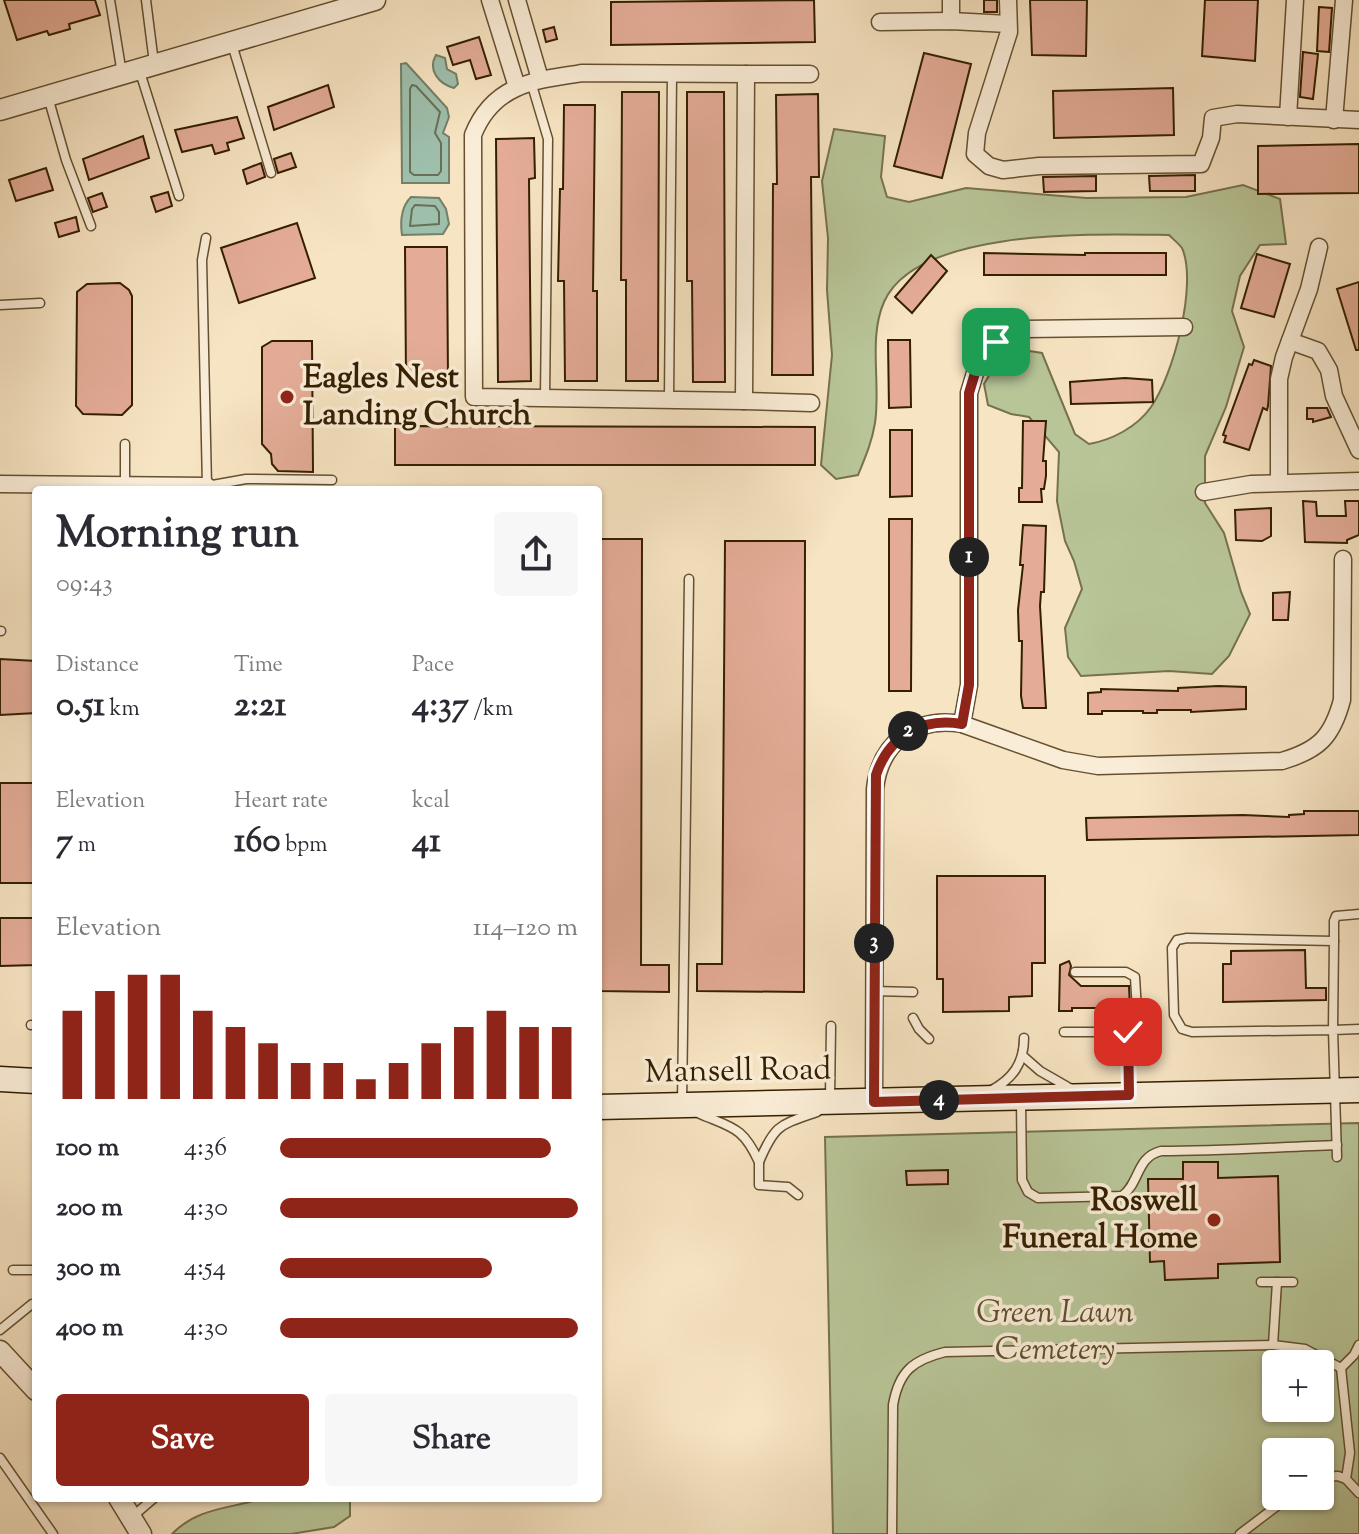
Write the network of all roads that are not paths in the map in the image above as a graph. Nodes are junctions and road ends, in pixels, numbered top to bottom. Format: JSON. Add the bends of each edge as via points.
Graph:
{"nodes":[{"id":1,"x":110,"y":0,"type":"edge"},
{"id":2,"x":146,"y":0,"type":"edge"},
{"id":3,"x":490,"y":0,"type":"edge"},
{"id":4,"x":517,"y":0,"type":"edge"},
{"id":5,"x":951,"y":0,"type":"edge"},
{"id":6,"x":1008,"y":0,"type":"edge"},
{"id":7,"x":1295,"y":0,"type":"edge"},
{"id":8,"x":1344,"y":0,"type":"edge"},
{"id":9,"x":370,"y":1,"type":"edge"},
{"id":10,"x":951,"y":21,"type":"junction"},
{"id":11,"x":880,"y":22,"type":"dead end"},
{"id":12,"x":1008,"y":24,"type":"junction"},
{"id":13,"x":230,"y":41,"type":"junction"},
{"id":14,"x":529,"y":42,"type":"junction"},
{"id":15,"x":505,"y":49,"type":"junction"},
{"id":16,"x":139,"y":69,"type":"junction"},
{"id":17,"x":672,"y":73,"type":"junction"},
{"id":18,"x":746,"y":74,"type":"junction"},
{"id":19,"x":810,"y":74,"type":"dead end"},
{"id":20,"x":529,"y":83,"type":"junction"},
{"id":21,"x":48,"y":96,"type":"junction"},
{"id":22,"x":0,"y":110,"type":"edge"},
{"id":23,"x":1288,"y":117,"type":"junction"},
{"id":24,"x":1334,"y":120,"type":"junction"},
{"id":25,"x":1359,"y":120,"type":"edge"},
{"id":26,"x":271,"y":173,"type":"dead end"},
{"id":27,"x":179,"y":196,"type":"dead end"},
{"id":28,"x":91,"y":226,"type":"dead end"},
{"id":29,"x":206,"y":238,"type":"dead end"},
{"id":30,"x":1319,"y":247,"type":"dead end"},
{"id":31,"x":40,"y":303,"type":"dead end"},
{"id":32,"x":0,"y":305,"type":"edge"},
{"id":33,"x":1184,"y":327,"type":"dead end"},
{"id":34,"x":1290,"y":341,"type":"junction"},
{"id":35,"x":545,"y":398,"type":"junction"},
{"id":36,"x":669,"y":399,"type":"junction"},
{"id":37,"x":744,"y":401,"type":"junction"},
{"id":38,"x":811,"y":403,"type":"dead end"},
{"id":39,"x":125,"y":444,"type":"dead end"},
{"id":40,"x":1359,"y":450,"type":"edge"},
{"id":41,"x":332,"y":480,"type":"dead end"},
{"id":42,"x":1359,"y":481,"type":"edge"},
{"id":43,"x":1279,"y":482,"type":"junction"},
{"id":44,"x":0,"y":484,"type":"edge"},
{"id":45,"x":83,"y":486,"type":"edge"},
{"id":46,"x":125,"y":486,"type":"edge"},
{"id":47,"x":207,"y":486,"type":"joint"},
{"id":48,"x":1204,"y":492,"type":"dead end"},
{"id":49,"x":1343,"y":559,"type":"dead end"},
{"id":50,"x":689,"y":579,"type":"dead end"},
{"id":51,"x":962,"y":724,"type":"junction"},
{"id":52,"x":1359,"y":914,"type":"edge"},
{"id":53,"x":1334,"y":941,"type":"junction"},
{"id":54,"x":1075,"y":972,"type":"dead end"},
{"id":55,"x":874,"y":991,"type":"junction"},
{"id":56,"x":913,"y":992,"type":"dead end"},
{"id":57,"x":913,"y":1018,"type":"dead end"},
{"id":58,"x":831,"y":1026,"type":"dead end"},
{"id":59,"x":1359,"y":1029,"type":"edge"},
{"id":60,"x":1333,"y":1030,"type":"junction"},
{"id":61,"x":1064,"y":1032,"type":"dead end"},
{"id":62,"x":1128,"y":1032,"type":"junction"},
{"id":63,"x":1024,"y":1038,"type":"dead end"},
{"id":64,"x":929,"y":1039,"type":"dead end"},
{"id":65,"x":1022,"y":1060,"type":"junction"},
{"id":66,"x":0,"y":1079,"type":"edge"},
{"id":67,"x":32,"y":1081,"type":"edge"},
{"id":68,"x":1348,"y":1090,"type":"edge"},
{"id":69,"x":1129,"y":1095,"type":"junction"},
{"id":70,"x":1084,"y":1096,"type":"junction"},
{"id":71,"x":1021,"y":1098,"type":"junction"},
{"id":72,"x":974,"y":1099,"type":"junction"},
{"id":73,"x":837,"y":1102,"type":"junction"},
{"id":74,"x":874,"y":1102,"type":"junction"},
{"id":75,"x":682,"y":1106,"type":"junction"},
{"id":76,"x":602,"y":1107,"type":"edge"},
{"id":77,"x":1337,"y":1145,"type":"junction"},
{"id":78,"x":1337,"y":1157,"type":"dead end"},
{"id":79,"x":759,"y":1162,"type":"junction"},
{"id":80,"x":798,"y":1195,"type":"dead end"},
{"id":81,"x":13,"y":1270,"type":"dead end"},
{"id":82,"x":32,"y":1270,"type":"edge"},
{"id":83,"x":1261,"y":1282,"type":"dead end"},
{"id":84,"x":1277,"y":1282,"type":"junction"},
{"id":85,"x":1293,"y":1282,"type":"dead end"},
{"id":86,"x":32,"y":1304,"type":"dead end"},
{"id":87,"x":0,"y":1330,"type":"edge"},
{"id":88,"x":1273,"y":1345,"type":"junction"},
{"id":89,"x":1359,"y":1345,"type":"edge"},
{"id":90,"x":0,"y":1351,"type":"edge"},
{"id":91,"x":1341,"y":1368,"type":"junction"},
{"id":92,"x":32,"y":1386,"type":"edge"},
{"id":93,"x":0,"y":1458,"type":"edge"},
{"id":94,"x":1334,"y":1476,"type":"edge"},
{"id":95,"x":1346,"y":1479,"type":"junction"},
{"id":96,"x":1359,"y":1493,"type":"edge"},
{"id":97,"x":121,"y":1502,"type":"edge"},
{"id":98,"x":151,"y":1502,"type":"edge"},
{"id":99,"x":1272,"y":1510,"type":"edge"},
{"id":100,"x":136,"y":1526,"type":"edge"},
{"id":101,"x":53,"y":1534,"type":"edge"},
{"id":102,"x":892,"y":1534,"type":"edge"},
{"id":103,"x":1240,"y":1534,"type":"edge"}],
"edges":[{"from":1,"to":16,"type":"lane"},
{"from":2,"to":16,"type":"lane"},
{"from":3,"to":15,"type":"street"},
{"from":4,"to":14,"type":"street"},
{"from":5,"to":10,"type":"street"},
{"from":6,"to":12,"type":"street"},
{"from":7,"to":23,"type":"street"},
{"from":8,"to":24,"type":"street"},
{"from":9,"to":13,"type":"street"},
{"from":10,"to":11,"type":"street"},
{"from":10,"to":12,"type":"street"},
{"from":12,"to":23,"type":"street","via":[[977,133],[975,154],[989,166],[1003,170],[1201,164],[1213,118]]},
{"from":13,"to":16,"type":"street"},
{"from":13,"to":26,"type":"lane"},
{"from":14,"to":15,"type":"street"},
{"from":14,"to":20,"type":"street"},
{"from":15,"to":20,"type":"street"},
{"from":16,"to":21,"type":"street"},
{"from":16,"to":27,"type":"lane"},
{"from":17,"to":18,"type":"street"},
{"from":17,"to":20,"type":"street","via":[[583,73]]},
{"from":17,"to":36,"type":"lane"},
{"from":18,"to":19,"type":"street"},
{"from":18,"to":37,"type":"street"},
{"from":20,"to":35,"type":"lane","via":[[548,139]]},
{"from":20,"to":35,"type":"street","via":[[494,101],[473,135],[474,397]]},
{"from":21,"to":22,"type":"street"},
{"from":21,"to":28,"type":"lane"},
{"from":23,"to":24,"type":"street"},
{"from":24,"to":25,"type":"street"},
{"from":29,"to":47,"type":"lane","via":[[202,260]]},
{"from":30,"to":34,"type":"street"},
{"from":31,"to":32,"type":"lane"},
{"from":33,"to":51,"type":"street","via":[[1025,329],[996,342],[978,363],[969,393],[969,685]]},
{"from":34,"to":40,"type":"street","via":[[1318,351]]},
{"from":34,"to":43,"type":"street","via":[[1277,401]]},
{"from":35,"to":36,"type":"street"},
{"from":36,"to":37,"type":"street"},
{"from":37,"to":38,"type":"street"},
{"from":39,"to":46,"type":"lane"},
{"from":41,"to":47,"type":"lane","via":[[246,479]]},
{"from":42,"to":43,"type":"street"},
{"from":43,"to":48,"type":"street"},
{"from":44,"to":45,"type":"street"},
{"from":49,"to":51,"type":"street","via":[[1342,700],[1323,741],[1304,754],[1282,761],[1098,766],[1063,760]]},
{"from":50,"to":75,"type":"lane"},
{"from":51,"to":55,"type":"street","via":[[934,722],[908,731],[889,749],[876,775]]},
{"from":52,"to":53,"type":"lane","via":[[1336,916]]},
{"from":53,"to":60,"type":"lane"},
{"from":53,"to":60,"type":"lane","via":[[1187,938],[1172,948],[1174,1015],[1182,1029]]},
{"from":54,"to":62,"type":"lane","via":[[1133,973],[1138,1028]]},
{"from":55,"to":56,"type":"lane"},
{"from":55,"to":74,"type":"street"},
{"from":57,"to":64,"type":"lane"},
{"from":58,"to":73,"type":"lane"},
{"from":59,"to":60,"type":"lane"},
{"from":60,"to":68,"type":"lane"},
{"from":61,"to":62,"type":"lane"},
{"from":62,"to":69,"type":"lane"},
{"from":63,"to":65,"type":"lane"},
{"from":65,"to":70,"type":"lane"},
{"from":65,"to":72,"type":"lane","via":[[999,1087]]},
{"from":66,"to":67,"type":"main road"},
{"from":68,"to":69,"type":"main road","name":"Mansell Road"},
{"from":68,"to":77,"type":"lane"},
{"from":69,"to":70,"type":"main road","name":"Mansell Road"},
{"from":70,"to":71,"type":"main road","name":"Mansell Road"},
{"from":71,"to":72,"type":"main road","name":"Mansell Road"},
{"from":71,"to":77,"type":"lane","via":[[1022,1180],[1038,1198],[1122,1196],[1146,1158],[1161,1151]]},
{"from":72,"to":74,"type":"main road","name":"Mansell Road"},
{"from":73,"to":74,"type":"main road","name":"Mansell Road"},
{"from":73,"to":75,"type":"main road","name":"Mansell Road"},
{"from":73,"to":79,"type":"lane","via":[[782,1124]]},
{"from":75,"to":76,"type":"main road","name":"Mansell Road"},
{"from":75,"to":79,"type":"lane","via":[[740,1131]]},
{"from":77,"to":78,"type":"lane"},
{"from":79,"to":80,"type":"lane","via":[[759,1185],[788,1187]]},
{"from":81,"to":82,"type":"lane"},
{"from":83,"to":84,"type":"lane"},
{"from":84,"to":85,"type":"lane"},
{"from":84,"to":88,"type":"lane"},
{"from":86,"to":87,"type":"lane"},
{"from":88,"to":91,"type":"lane","via":[[1305,1349]]},
{"from":88,"to":102,"type":"lane","via":[[945,1352],[925,1357],[912,1365],[893,1405]]},
{"from":89,"to":91,"type":"lane"},
{"from":90,"to":92,"type":"street"},
{"from":91,"to":95,"type":"lane","via":[[1350,1453]]},
{"from":93,"to":101,"type":"lane"},
{"from":94,"to":95,"type":"lane"},
{"from":95,"to":96,"type":"lane"},
{"from":97,"to":100,"type":"street"},
{"from":98,"to":100,"type":"lane"},
{"from":99,"to":103,"type":"lane"}]}
